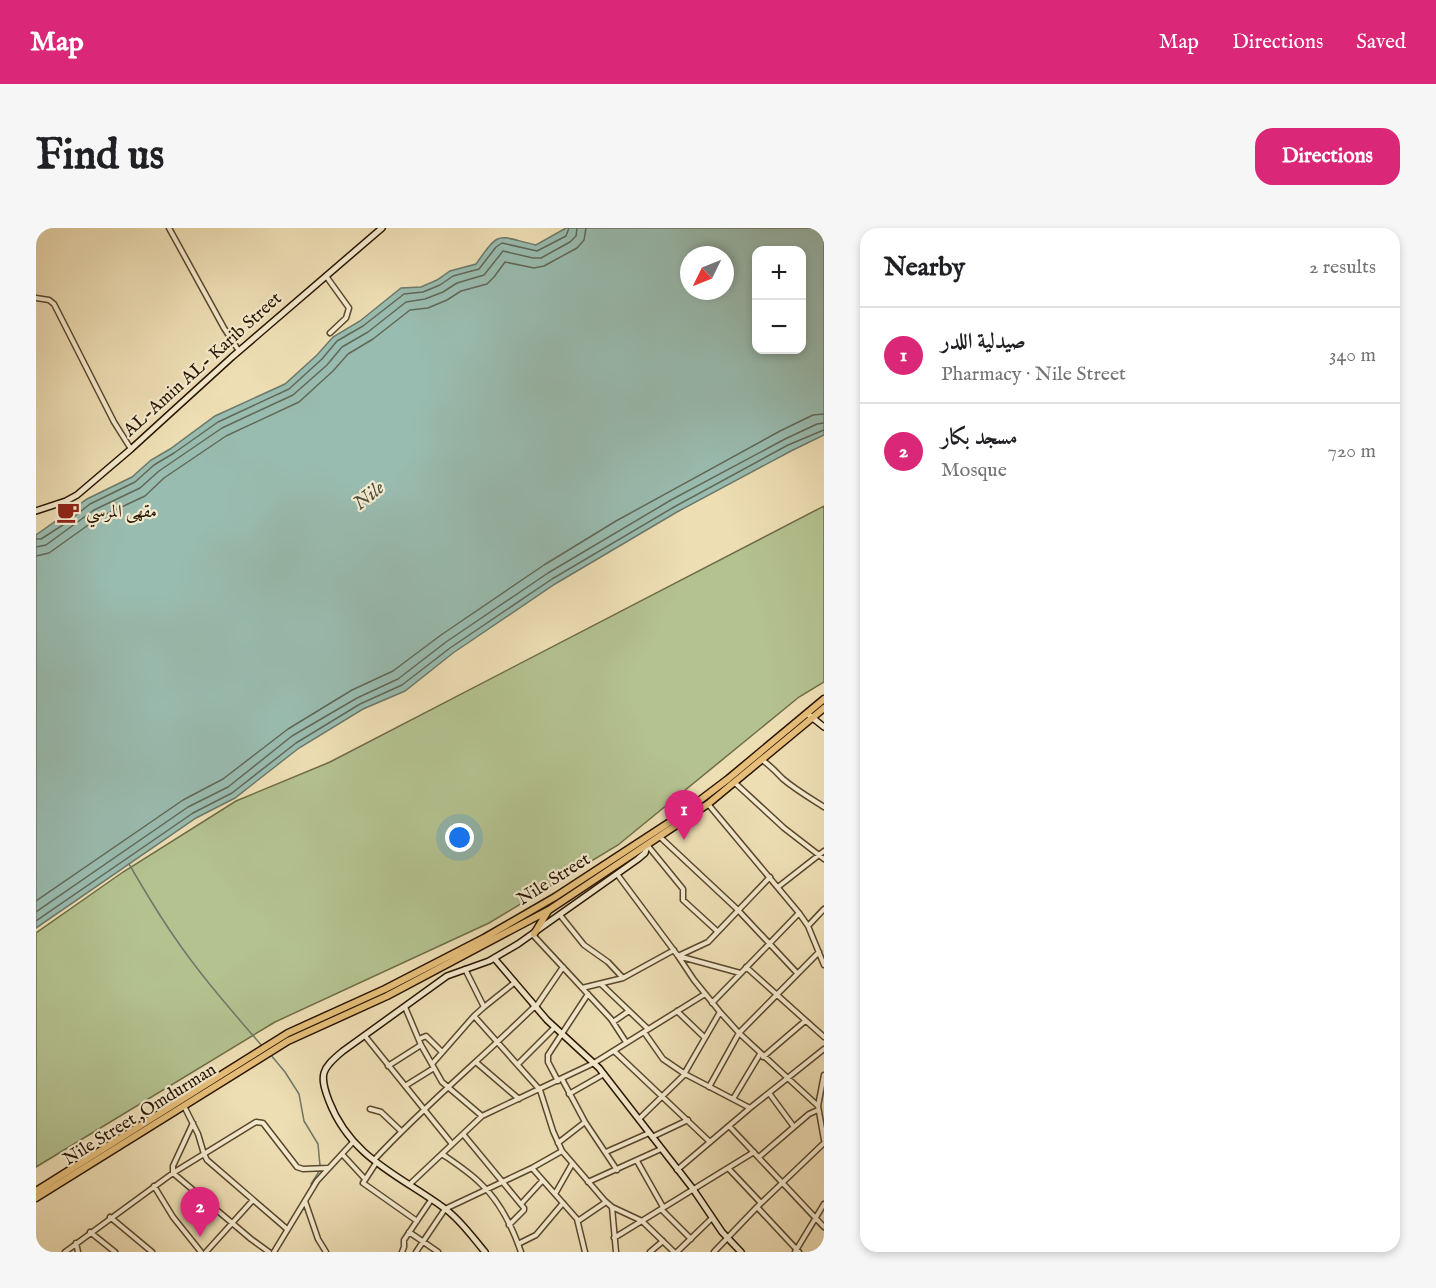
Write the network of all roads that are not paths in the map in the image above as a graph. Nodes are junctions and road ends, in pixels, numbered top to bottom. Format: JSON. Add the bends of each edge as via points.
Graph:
{"nodes":[{"id":1,"x":169,"y":228,"type":"edge"},
{"id":2,"x":382,"y":228,"type":"edge"},
{"id":3,"x":326,"y":276,"type":"junction"},
{"id":4,"x":36,"y":298,"type":"edge"},
{"id":5,"x":330,"y":333,"type":"dead end"},
{"id":6,"x":240,"y":351,"type":"junction"},
{"id":7,"x":131,"y":448,"type":"junction"},
{"id":8,"x":36,"y":511,"type":"edge"},
{"id":9,"x":824,"y":699,"type":"edge"},
{"id":10,"x":824,"y":708,"type":"edge"},
{"id":11,"x":809,"y":715,"type":"junction"},
{"id":12,"x":824,"y":727,"type":"edge"},
{"id":13,"x":762,"y":760,"type":"junction"},
{"id":14,"x":734,"y":782,"type":"junction"},
{"id":15,"x":708,"y":804,"type":"junction"},
{"id":16,"x":824,"y":807,"type":"edge"},
{"id":17,"x":660,"y":837,"type":"junction"},
{"id":18,"x":648,"y":846,"type":"junction"},
{"id":19,"x":824,"y":851,"type":"edge"},
{"id":20,"x":819,"y":855,"type":"junction"},
{"id":21,"x":824,"y":859,"type":"edge"},
{"id":22,"x":617,"y":874,"type":"junction"},
{"id":23,"x":770,"y":877,"type":"junction"},
{"id":24,"x":778,"y":887,"type":"junction"},
{"id":25,"x":555,"y":897,"type":"junction"},
{"id":26,"x":737,"y":909,"type":"junction"},
{"id":27,"x":824,"y":909,"type":"edge"},
{"id":28,"x":549,"y":910,"type":"junction"},
{"id":29,"x":799,"y":913,"type":"junction"},
{"id":30,"x":560,"y":915,"type":"junction"},
{"id":31,"x":808,"y":926,"type":"junction"},
{"id":32,"x":717,"y":931,"type":"junction"},
{"id":33,"x":533,"y":934,"type":"junction"},
{"id":34,"x":769,"y":944,"type":"junction"},
{"id":35,"x":674,"y":950,"type":"junction"},
{"id":36,"x":819,"y":952,"type":"junction"},
{"id":37,"x":678,"y":956,"type":"junction"},
{"id":38,"x":495,"y":958,"type":"junction"},
{"id":39,"x":824,"y":965,"type":"edge"},
{"id":40,"x":563,"y":967,"type":"junction"},
{"id":41,"x":746,"y":967,"type":"junction"},
{"id":42,"x":465,"y":969,"type":"junction"},
{"id":43,"x":740,"y":973,"type":"junction"},
{"id":44,"x":797,"y":973,"type":"junction"},
{"id":45,"x":623,"y":978,"type":"junction"},
{"id":46,"x":514,"y":983,"type":"junction"},
{"id":47,"x":601,"y":984,"type":"junction"},
{"id":48,"x":582,"y":988,"type":"junction"},
{"id":49,"x":588,"y":994,"type":"junction"},
{"id":50,"x":705,"y":994,"type":"junction"},
{"id":51,"x":776,"y":996,"type":"junction"},
{"id":52,"x":712,"y":1003,"type":"junction"},
{"id":53,"x":405,"y":1007,"type":"junction"},
{"id":54,"x":484,"y":1007,"type":"junction"},
{"id":55,"x":535,"y":1008,"type":"junction"},
{"id":56,"x":629,"y":1011,"type":"junction"},
{"id":57,"x":677,"y":1011,"type":"junction"},
{"id":58,"x":720,"y":1012,"type":"junction"},
{"id":59,"x":474,"y":1016,"type":"junction"},
{"id":60,"x":805,"y":1021,"type":"junction"},
{"id":61,"x":613,"y":1022,"type":"junction"},
{"id":62,"x":554,"y":1028,"type":"junction"},
{"id":63,"x":646,"y":1031,"type":"junction"},
{"id":64,"x":562,"y":1034,"type":"junction"},
{"id":65,"x":739,"y":1034,"type":"junction"},
{"id":66,"x":365,"y":1036,"type":"junction"},
{"id":67,"x":704,"y":1037,"type":"junction"},
{"id":68,"x":824,"y":1037,"type":"edge"},
{"id":69,"x":419,"y":1039,"type":"junction"},
{"id":70,"x":626,"y":1042,"type":"junction"},
{"id":71,"x":498,"y":1043,"type":"junction"},
{"id":72,"x":274,"y":1045,"type":"junction"},
{"id":73,"x":421,"y":1045,"type":"junction"},
{"id":74,"x":824,"y":1048,"type":"edge"},
{"id":75,"x":615,"y":1051,"type":"junction"},
{"id":76,"x":442,"y":1052,"type":"junction"},
{"id":77,"x":762,"y":1055,"type":"junction"},
{"id":78,"x":258,"y":1056,"type":"junction"},
{"id":79,"x":477,"y":1063,"type":"junction"},
{"id":80,"x":594,"y":1063,"type":"junction"},
{"id":81,"x":518,"y":1064,"type":"junction"},
{"id":82,"x":388,"y":1066,"type":"junction"},
{"id":83,"x":433,"y":1066,"type":"junction"},
{"id":84,"x":604,"y":1074,"type":"junction"},
{"id":85,"x":685,"y":1074,"type":"junction"},
{"id":86,"x":824,"y":1075,"type":"edge"},
{"id":87,"x":787,"y":1078,"type":"junction"},
{"id":88,"x":560,"y":1080,"type":"junction"},
{"id":89,"x":405,"y":1086,"type":"junction"},
{"id":90,"x":709,"y":1087,"type":"junction"},
{"id":91,"x":449,"y":1088,"type":"junction"},
{"id":92,"x":540,"y":1090,"type":"junction"},
{"id":93,"x":769,"y":1093,"type":"junction"},
{"id":94,"x":569,"y":1094,"type":"junction"},
{"id":95,"x":662,"y":1097,"type":"junction"},
{"id":96,"x":519,"y":1099,"type":"junction"},
{"id":97,"x":733,"y":1100,"type":"junction"},
{"id":98,"x":184,"y":1106,"type":"junction"},
{"id":99,"x":750,"y":1108,"type":"junction"},
{"id":100,"x":818,"y":1108,"type":"junction"},
{"id":101,"x":370,"y":1109,"type":"dead end"},
{"id":102,"x":423,"y":1109,"type":"junction"},
{"id":103,"x":482,"y":1116,"type":"junction"},
{"id":104,"x":819,"y":1116,"type":"junction"},
{"id":105,"x":639,"y":1119,"type":"junction"},
{"id":106,"x":688,"y":1120,"type":"junction"},
{"id":107,"x":585,"y":1122,"type":"junction"},
{"id":108,"x":824,"y":1122,"type":"edge"},
{"id":109,"x":193,"y":1123,"type":"junction"},
{"id":110,"x":729,"y":1126,"type":"junction"},
{"id":111,"x":794,"y":1127,"type":"junction"},
{"id":112,"x":401,"y":1131,"type":"junction"},
{"id":113,"x":463,"y":1134,"type":"junction"},
{"id":114,"x":650,"y":1135,"type":"junction"},
{"id":115,"x":353,"y":1142,"type":"junction"},
{"id":116,"x":710,"y":1142,"type":"junction"},
{"id":117,"x":824,"y":1142,"type":"edge"},
{"id":118,"x":558,"y":1143,"type":"junction"},
{"id":119,"x":452,"y":1144,"type":"junction"},
{"id":120,"x":661,"y":1149,"type":"junction"},
{"id":121,"x":562,"y":1150,"type":"junction"},
{"id":122,"x":605,"y":1152,"type":"junction"},
{"id":123,"x":754,"y":1152,"type":"junction"},
{"id":124,"x":204,"y":1154,"type":"junction"},
{"id":125,"x":342,"y":1154,"type":"junction"},
{"id":126,"x":442,"y":1154,"type":"junction"},
{"id":127,"x":759,"y":1157,"type":"junction"},
{"id":128,"x":637,"y":1161,"type":"junction"},
{"id":129,"x":375,"y":1162,"type":"junction"},
{"id":130,"x":572,"y":1164,"type":"junction"},
{"id":131,"x":328,"y":1168,"type":"junction"},
{"id":132,"x":532,"y":1168,"type":"junction"},
{"id":133,"x":728,"y":1168,"type":"junction"},
{"id":134,"x":617,"y":1170,"type":"junction"},
{"id":135,"x":677,"y":1170,"type":"junction"},
{"id":136,"x":173,"y":1173,"type":"junction"},
{"id":137,"x":365,"y":1179,"type":"junction"},
{"id":138,"x":542,"y":1181,"type":"junction"},
{"id":139,"x":588,"y":1182,"type":"junction"},
{"id":140,"x":502,"y":1183,"type":"junction"},
{"id":141,"x":782,"y":1183,"type":"junction"},
{"id":142,"x":409,"y":1185,"type":"junction"},
{"id":143,"x":154,"y":1186,"type":"junction"},
{"id":144,"x":693,"y":1189,"type":"junction"},
{"id":145,"x":487,"y":1190,"type":"junction"},
{"id":146,"x":36,"y":1191,"type":"edge"},
{"id":147,"x":555,"y":1194,"type":"junction"},
{"id":148,"x":36,"y":1198,"type":"edge"},
{"id":149,"x":253,"y":1200,"type":"junction"},
{"id":150,"x":431,"y":1200,"type":"junction"},
{"id":151,"x":305,"y":1201,"type":"junction"},
{"id":152,"x":606,"y":1202,"type":"junction"},
{"id":153,"x":563,"y":1203,"type":"junction"},
{"id":154,"x":761,"y":1203,"type":"junction"},
{"id":155,"x":521,"y":1204,"type":"junction"},
{"id":156,"x":824,"y":1204,"type":"edge"},
{"id":157,"x":612,"y":1207,"type":"junction"},
{"id":158,"x":757,"y":1207,"type":"junction"},
{"id":159,"x":662,"y":1208,"type":"junction"},
{"id":160,"x":446,"y":1209,"type":"junction"},
{"id":161,"x":815,"y":1217,"type":"junction"},
{"id":162,"x":110,"y":1218,"type":"junction"},
{"id":163,"x":711,"y":1218,"type":"junction"},
{"id":164,"x":417,"y":1221,"type":"junction"},
{"id":165,"x":578,"y":1221,"type":"junction"},
{"id":166,"x":642,"y":1221,"type":"junction"},
{"id":167,"x":232,"y":1223,"type":"junction"},
{"id":168,"x":509,"y":1225,"type":"junction"},
{"id":169,"x":824,"y":1227,"type":"edge"},
{"id":170,"x":287,"y":1229,"type":"junction"},
{"id":171,"x":90,"y":1232,"type":"junction"},
{"id":172,"x":409,"y":1232,"type":"junction"},
{"id":173,"x":614,"y":1238,"type":"junction"},
{"id":174,"x":727,"y":1238,"type":"junction"},
{"id":175,"x":691,"y":1239,"type":"junction"},
{"id":176,"x":423,"y":1241,"type":"junction"},
{"id":177,"x":663,"y":1241,"type":"junction"},
{"id":178,"x":76,"y":1244,"type":"junction"},
{"id":179,"x":518,"y":1244,"type":"junction"},
{"id":180,"x":483,"y":1251,"type":"edge"},
{"id":181,"x":797,"y":1251,"type":"edge"},
{"id":182,"x":64,"y":1252,"type":"edge"},
{"id":183,"x":78,"y":1252,"type":"edge"},
{"id":184,"x":115,"y":1252,"type":"edge"},
{"id":185,"x":152,"y":1252,"type":"edge"},
{"id":186,"x":201,"y":1252,"type":"edge"},
{"id":187,"x":206,"y":1252,"type":"edge"},
{"id":188,"x":269,"y":1252,"type":"edge"},
{"id":189,"x":274,"y":1252,"type":"edge"},
{"id":190,"x":326,"y":1252,"type":"edge"},
{"id":191,"x":402,"y":1252,"type":"edge"},
{"id":192,"x":416,"y":1252,"type":"edge"},
{"id":193,"x":438,"y":1252,"type":"edge"},
{"id":194,"x":521,"y":1252,"type":"edge"},
{"id":195,"x":585,"y":1252,"type":"edge"},
{"id":196,"x":616,"y":1252,"type":"edge"},
{"id":197,"x":650,"y":1252,"type":"edge"},
{"id":198,"x":675,"y":1252,"type":"edge"},
{"id":199,"x":714,"y":1252,"type":"edge"},
{"id":200,"x":741,"y":1252,"type":"edge"}],
"edges":[{"from":1,"to":6,"type":"street"},
{"from":2,"to":3,"type":"street","name":"AL-Amin AL- Karib Street"},
{"from":3,"to":5,"type":"street","via":[[349,308],[346,318]]},
{"from":3,"to":6,"type":"street","name":"AL-Amin AL- Karib Street"},
{"from":4,"to":7,"type":"street","via":[[54,304]]},
{"from":6,"to":7,"type":"street","name":"AL-Amin AL- Karib Street"},
{"from":7,"to":8,"type":"street","name":"AL-Amin AL- Karib Street","via":[[76,495]]},
{"from":9,"to":11,"type":"main road","name":"Nile Street"},
{"from":10,"to":11,"type":"main road","name":"Nile Street"},
{"from":11,"to":12,"type":"street"},
{"from":11,"to":13,"type":"main road","name":"Nile Street"},
{"from":11,"to":25,"type":"main road","name":"Nile Street","via":[[688,811]]},
{"from":13,"to":14,"type":"main road","name":"Nile Street"},
{"from":13,"to":16,"type":"street"},
{"from":14,"to":15,"type":"main road","name":"Nile Street"},
{"from":14,"to":20,"type":"street"},
{"from":15,"to":17,"type":"main road","name":"Nile Street"},
{"from":15,"to":23,"type":"street"},
{"from":17,"to":18,"type":"main road","name":"Nile Street"},
{"from":17,"to":26,"type":"street"},
{"from":18,"to":22,"type":"street","via":[[642,856]]},
{"from":18,"to":28,"type":"main road","name":"Nile Street"},
{"from":18,"to":32,"type":"street","via":[[683,889],[683,900]]},
{"from":19,"to":20,"type":"street"},
{"from":20,"to":21,"type":"street"},
{"from":20,"to":24,"type":"street"},
{"from":22,"to":30,"type":"street"},
{"from":22,"to":35,"type":"street"},
{"from":23,"to":24,"type":"street"},
{"from":23,"to":26,"type":"street"},
{"from":24,"to":29,"type":"street"},
{"from":25,"to":28,"type":"main road"},
{"from":25,"to":72,"type":"main road","name":"Nile Street","via":[[484,938],[299,1028]]},
{"from":26,"to":32,"type":"street"},
{"from":26,"to":34,"type":"street"},
{"from":27,"to":31,"type":"street"},
{"from":28,"to":33,"type":"main road"},
{"from":28,"to":72,"type":"main road","name":"Nile Street","via":[[387,996]]},
{"from":29,"to":31,"type":"street"},
{"from":29,"to":34,"type":"street"},
{"from":30,"to":33,"type":"street"},
{"from":30,"to":45,"type":"street","via":[[584,945]]},
{"from":31,"to":36,"type":"street"},
{"from":32,"to":37,"type":"street","via":[[704,944]]},
{"from":33,"to":38,"type":"street"},
{"from":33,"to":40,"type":"street"},
{"from":34,"to":41,"type":"street"},
{"from":34,"to":44,"type":"street"},
{"from":35,"to":37,"type":"street"},
{"from":35,"to":45,"type":"street"},
{"from":36,"to":39,"type":"street"},
{"from":36,"to":44,"type":"street"},
{"from":37,"to":43,"type":"street"},
{"from":37,"to":50,"type":"street"},
{"from":38,"to":42,"type":"street"},
{"from":38,"to":46,"type":"street"},
{"from":40,"to":48,"type":"street"},
{"from":40,"to":55,"type":"street"},
{"from":41,"to":43,"type":"street"},
{"from":41,"to":51,"type":"street"},
{"from":42,"to":53,"type":"street","via":[[447,976]]},
{"from":42,"to":54,"type":"street"},
{"from":43,"to":52,"type":"street"},
{"from":44,"to":51,"type":"street"},
{"from":45,"to":47,"type":"street"},
{"from":46,"to":54,"type":"street"},
{"from":46,"to":55,"type":"street"},
{"from":47,"to":48,"type":"street"},
{"from":47,"to":56,"type":"street"},
{"from":48,"to":49,"type":"street"},
{"from":49,"to":61,"type":"street"},
{"from":49,"to":64,"type":"street"},
{"from":50,"to":52,"type":"street"},
{"from":50,"to":57,"type":"street"},
{"from":51,"to":60,"type":"street"},
{"from":51,"to":65,"type":"street"},
{"from":52,"to":58,"type":"street"},
{"from":53,"to":66,"type":"street"},
{"from":53,"to":69,"type":"street"},
{"from":54,"to":59,"type":"street"},
{"from":55,"to":62,"type":"street"},
{"from":55,"to":71,"type":"street"},
{"from":56,"to":61,"type":"street"},
{"from":56,"to":63,"type":"street"},
{"from":57,"to":63,"type":"street"},
{"from":57,"to":67,"type":"street"},
{"from":58,"to":65,"type":"street"},
{"from":58,"to":67,"type":"street"},
{"from":59,"to":71,"type":"street"},
{"from":59,"to":76,"type":"street"},
{"from":60,"to":68,"type":"street"},
{"from":60,"to":77,"type":"street"},
{"from":61,"to":70,"type":"street"},
{"from":62,"to":64,"type":"street"},
{"from":62,"to":81,"type":"street"},
{"from":63,"to":70,"type":"street"},
{"from":63,"to":85,"type":"street","via":[[661,1057]]},
{"from":64,"to":80,"type":"street"},
{"from":64,"to":88,"type":"street","via":[[547,1058]]},
{"from":65,"to":77,"type":"street"},
{"from":65,"to":90,"type":"street"},
{"from":66,"to":82,"type":"street"},
{"from":66,"to":115,"type":"street","via":[[329,1063],[322,1078],[338,1120]]},
{"from":67,"to":85,"type":"street"},
{"from":69,"to":73,"type":"street"},
{"from":69,"to":76,"type":"street","via":[[426,1036]]},
{"from":70,"to":75,"type":"street"},
{"from":71,"to":79,"type":"street"},
{"from":71,"to":81,"type":"street"},
{"from":72,"to":78,"type":"main road"},
{"from":73,"to":82,"type":"street"},
{"from":73,"to":83,"type":"street"},
{"from":74,"to":87,"type":"street"},
{"from":75,"to":80,"type":"street"},
{"from":75,"to":95,"type":"street"},
{"from":76,"to":83,"type":"street"},
{"from":77,"to":87,"type":"street"},
{"from":77,"to":97,"type":"street"},
{"from":78,"to":98,"type":"main road","name":"Nile Street ,Omdurman"},
{"from":78,"to":146,"type":"main road"},
{"from":79,"to":91,"type":"street"},
{"from":79,"to":96,"type":"street"},
{"from":80,"to":84,"type":"street"},
{"from":80,"to":88,"type":"street"},
{"from":81,"to":92,"type":"street"},
{"from":82,"to":89,"type":"street"},
{"from":83,"to":89,"type":"street"},
{"from":83,"to":91,"type":"street"},
{"from":84,"to":94,"type":"street"},
{"from":84,"to":105,"type":"street"},
{"from":85,"to":90,"type":"street"},
{"from":85,"to":95,"type":"street"},
{"from":86,"to":100,"type":"street"},
{"from":87,"to":93,"type":"street"},
{"from":87,"to":100,"type":"street"},
{"from":88,"to":92,"type":"street"},
{"from":88,"to":94,"type":"street"},
{"from":89,"to":102,"type":"street"},
{"from":90,"to":97,"type":"street"},
{"from":91,"to":102,"type":"street"},
{"from":91,"to":103,"type":"street"},
{"from":92,"to":96,"type":"street"},
{"from":92,"to":118,"type":"street"},
{"from":93,"to":99,"type":"street"},
{"from":93,"to":111,"type":"street"},
{"from":94,"to":107,"type":"street"},
{"from":95,"to":105,"type":"street"},
{"from":95,"to":106,"type":"street"},
{"from":96,"to":103,"type":"street"},
{"from":97,"to":99,"type":"street"},
{"from":98,"to":109,"type":"street"},
{"from":98,"to":148,"type":"main road","name":"Nile Street ,Omdurman"},
{"from":99,"to":110,"type":"street"},
{"from":100,"to":104,"type":"street"},
{"from":100,"to":111,"type":"street"},
{"from":101,"to":112,"type":"street","via":[[381,1112]]},
{"from":102,"to":112,"type":"street"},
{"from":102,"to":119,"type":"street"},
{"from":103,"to":113,"type":"street"},
{"from":104,"to":108,"type":"street"},
{"from":104,"to":117,"type":"street"},
{"from":105,"to":114,"type":"street"},
{"from":106,"to":114,"type":"street"},
{"from":106,"to":116,"type":"street"},
{"from":107,"to":118,"type":"street"},
{"from":107,"to":122,"type":"street"},
{"from":109,"to":124,"type":"street"},
{"from":109,"to":136,"type":"street"},
{"from":110,"to":116,"type":"street"},
{"from":110,"to":123,"type":"street"},
{"from":111,"to":127,"type":"street"},
{"from":112,"to":129,"type":"street"},
{"from":113,"to":119,"type":"street"},
{"from":113,"to":140,"type":"street"},
{"from":114,"to":120,"type":"street"},
{"from":114,"to":122,"type":"street"},
{"from":115,"to":125,"type":"street"},
{"from":115,"to":129,"type":"street"},
{"from":116,"to":135,"type":"street"},
{"from":117,"to":141,"type":"street"},
{"from":118,"to":121,"type":"street"},
{"from":119,"to":126,"type":"street"},
{"from":120,"to":128,"type":"street"},
{"from":120,"to":135,"type":"street"},
{"from":121,"to":130,"type":"street"},
{"from":121,"to":132,"type":"street"},
{"from":122,"to":134,"type":"street"},
{"from":123,"to":127,"type":"street"},
{"from":123,"to":133,"type":"street"},
{"from":124,"to":131,"type":"street","via":[[258,1121],[297,1167]]},
{"from":124,"to":136,"type":"street"},
{"from":124,"to":149,"type":"street"},
{"from":125,"to":131,"type":"street"},
{"from":125,"to":137,"type":"street"},
{"from":126,"to":142,"type":"street"},
{"from":126,"to":145,"type":"street"},
{"from":127,"to":141,"type":"street"},
{"from":128,"to":134,"type":"street"},
{"from":128,"to":159,"type":"street"},
{"from":129,"to":137,"type":"street"},
{"from":129,"to":142,"type":"street"},
{"from":130,"to":139,"type":"street"},
{"from":130,"to":147,"type":"street"},
{"from":131,"to":151,"type":"street"},
{"from":132,"to":138,"type":"street"},
{"from":132,"to":140,"type":"street"},
{"from":133,"to":144,"type":"street"},
{"from":133,"to":154,"type":"street"},
{"from":134,"to":139,"type":"street"},
{"from":135,"to":144,"type":"street"},
{"from":136,"to":143,"type":"street"},
{"from":136,"to":167,"type":"street"},
{"from":137,"to":164,"type":"street","via":[[363,1183]]},
{"from":138,"to":147,"type":"street"},
{"from":138,"to":155,"type":"street"},
{"from":139,"to":152,"type":"street"},
{"from":140,"to":145,"type":"street"},
{"from":140,"to":155,"type":"street"},
{"from":141,"to":154,"type":"street"},
{"from":141,"to":161,"type":"street"},
{"from":142,"to":150,"type":"street"},
{"from":143,"to":162,"type":"street"},
{"from":143,"to":186,"type":"street"},
{"from":144,"to":159,"type":"street"},
{"from":144,"to":163,"type":"street"},
{"from":145,"to":160,"type":"street"},
{"from":145,"to":168,"type":"street"},
{"from":147,"to":153,"type":"street"},
{"from":149,"to":167,"type":"street"},
{"from":149,"to":170,"type":"street"},
{"from":150,"to":160,"type":"street"},
{"from":150,"to":164,"type":"street"},
{"from":151,"to":170,"type":"street"},
{"from":151,"to":190,"type":"street"},
{"from":152,"to":157,"type":"street"},
{"from":152,"to":165,"type":"street"},
{"from":153,"to":165,"type":"street"},
{"from":153,"to":179,"type":"street","via":[[536,1236]]},
{"from":154,"to":158,"type":"street"},
{"from":155,"to":168,"type":"street","via":[[524,1210]]},
{"from":156,"to":161,"type":"street"},
{"from":157,"to":166,"type":"street"},
{"from":157,"to":173,"type":"street"},
{"from":158,"to":174,"type":"street"},
{"from":158,"to":181,"type":"street"},
{"from":159,"to":166,"type":"street"},
{"from":159,"to":175,"type":"street"},
{"from":160,"to":176,"type":"street"},
{"from":160,"to":180,"type":"street"},
{"from":161,"to":169,"type":"street"},
{"from":161,"to":181,"type":"street"},
{"from":162,"to":171,"type":"street"},
{"from":162,"to":185,"type":"street"},
{"from":163,"to":174,"type":"street"},
{"from":163,"to":175,"type":"street"},
{"from":164,"to":172,"type":"street"},
{"from":165,"to":195,"type":"street"},
{"from":166,"to":173,"type":"street"},
{"from":166,"to":177,"type":"street"},
{"from":167,"to":187,"type":"street"},
{"from":167,"to":188,"type":"street"},
{"from":168,"to":179,"type":"street"},
{"from":170,"to":189,"type":"street"},
{"from":171,"to":178,"type":"street"},
{"from":171,"to":184,"type":"street"},
{"from":172,"to":176,"type":"street"},
{"from":172,"to":191,"type":"street"},
{"from":173,"to":196,"type":"street"},
{"from":174,"to":199,"type":"street"},
{"from":174,"to":200,"type":"street"},
{"from":175,"to":198,"type":"street"},
{"from":176,"to":192,"type":"street"},
{"from":176,"to":193,"type":"street"},
{"from":177,"to":197,"type":"street"},
{"from":177,"to":198,"type":"street"},
{"from":178,"to":182,"type":"street"},
{"from":178,"to":183,"type":"street"},
{"from":179,"to":194,"type":"street"}]}
